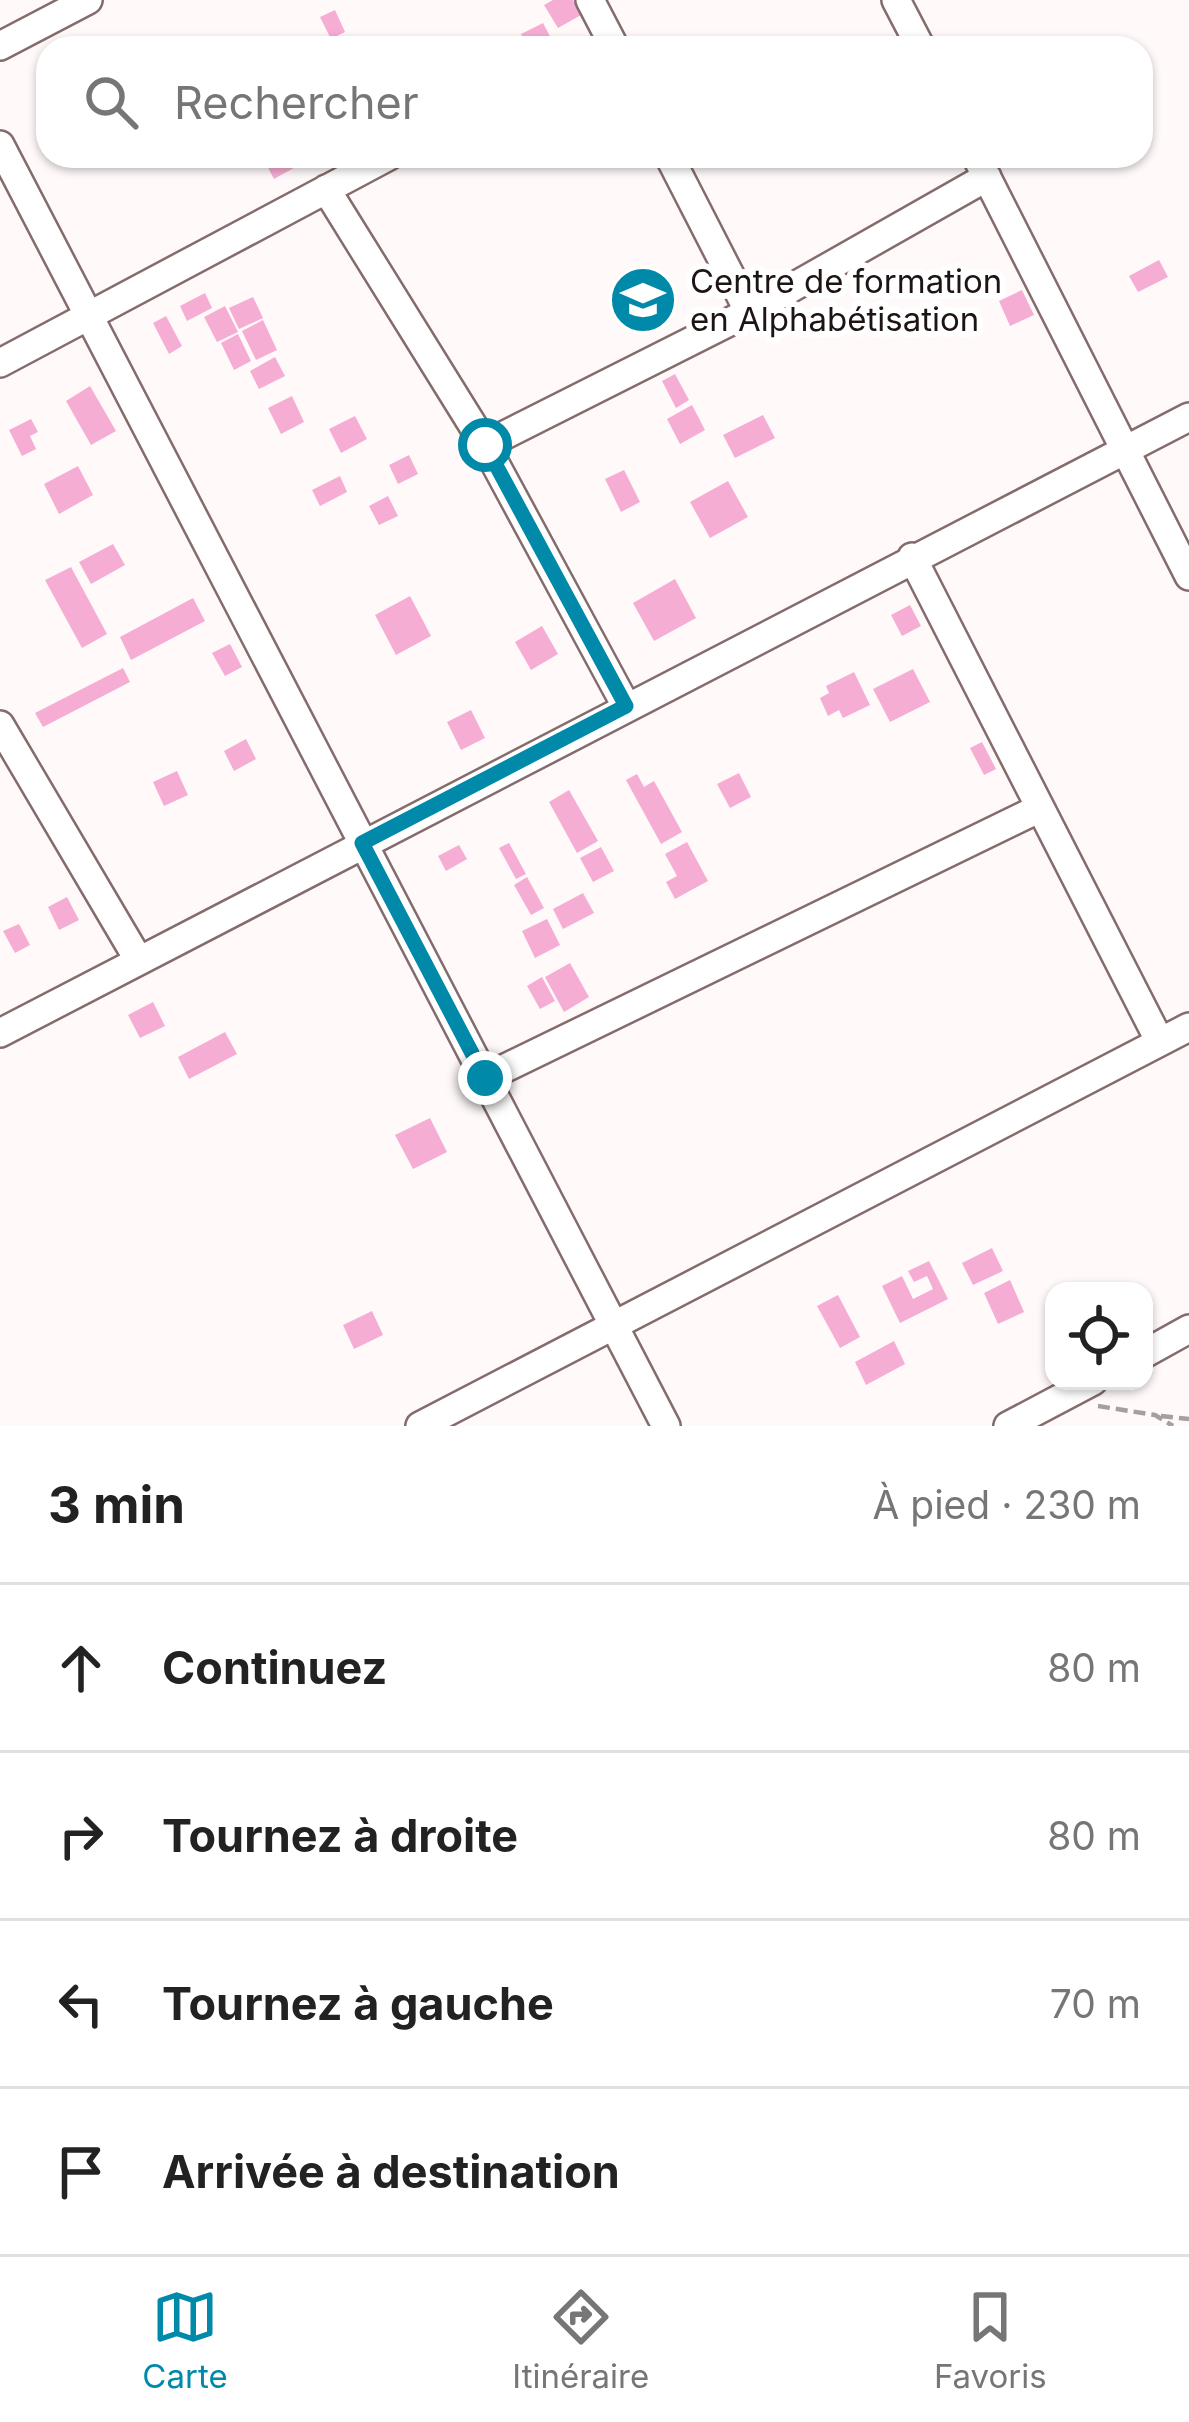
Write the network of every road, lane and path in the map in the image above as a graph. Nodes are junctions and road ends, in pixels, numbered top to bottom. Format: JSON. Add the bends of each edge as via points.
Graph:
{"nodes":[{"id":1,"x":88,"y":0,"type":"edge"},
{"id":2,"x":590,"y":0,"type":"edge"},
{"id":3,"x":896,"y":0,"type":"edge"},
{"id":4,"x":603,"y":36,"type":"edge"},
{"id":5,"x":915,"y":36,"type":"edge"},
{"id":6,"x":0,"y":46,"type":"edge"},
{"id":7,"x":0,"y":146,"type":"edge"},
{"id":8,"x":366,"y":168,"type":"edge"},
{"id":9,"x":675,"y":168,"type":"edge"},
{"id":10,"x":979,"y":168,"type":"edge"},
{"id":11,"x":982,"y":168,"type":"edge"},
{"id":12,"x":326,"y":189,"type":"junction"},
{"id":13,"x":748,"y":312,"type":"junction"},
{"id":14,"x":88,"y":316,"type":"junction"},
{"id":15,"x":0,"y":363,"type":"edge"},
{"id":16,"x":1189,"y":417,"type":"edge"},
{"id":17,"x":485,"y":445,"type":"junction"},
{"id":18,"x":1124,"y":448,"type":"junction"},
{"id":19,"x":912,"y":557,"type":"junction"},
{"id":20,"x":1189,"y":576,"type":"edge"},
{"id":21,"x":626,"y":706,"type":"junction"},
{"id":22,"x":0,"y":724,"type":"edge"},
{"id":23,"x":1040,"y":808,"type":"junction"},
{"id":24,"x":362,"y":843,"type":"junction"},
{"id":25,"x":138,"y":959,"type":"junction"},
{"id":26,"x":1189,"y":1027,"type":"edge"},
{"id":27,"x":0,"y":1033,"type":"edge"},
{"id":28,"x":1160,"y":1042,"type":"junction"},
{"id":29,"x":485,"y":1078,"type":"junction"},
{"id":30,"x":614,"y":1325,"type":"junction"},
{"id":31,"x":1189,"y":1330,"type":"edge"},
{"id":32,"x":1153,"y":1349,"type":"edge"},
{"id":33,"x":1076,"y":1390,"type":"edge"},
{"id":34,"x":1057,"y":1400,"type":"junction"},
{"id":35,"x":1155,"y":1415,"type":"junction"},
{"id":36,"x":1189,"y":1418,"type":"edge"},
{"id":37,"x":420,"y":1426,"type":"edge"},
{"id":38,"x":666,"y":1426,"type":"edge"},
{"id":39,"x":1009,"y":1426,"type":"edge"},
{"id":40,"x":1173,"y":1426,"type":"edge"}],
"edges":[{"from":1,"to":6,"type":"street"},
{"from":2,"to":4,"type":"street"},
{"from":3,"to":5,"type":"street"},
{"from":7,"to":14,"type":"street"},
{"from":8,"to":12,"type":"street"},
{"from":9,"to":13,"type":"street"},
{"from":10,"to":13,"type":"street"},
{"from":11,"to":18,"type":"street"},
{"from":12,"to":14,"type":"street"},
{"from":12,"to":17,"type":"street"},
{"from":13,"to":17,"type":"street"},
{"from":14,"to":15,"type":"street"},
{"from":14,"to":24,"type":"street"},
{"from":16,"to":18,"type":"street"},
{"from":17,"to":21,"type":"street"},
{"from":18,"to":19,"type":"street"},
{"from":18,"to":20,"type":"street"},
{"from":19,"to":21,"type":"street"},
{"from":19,"to":23,"type":"street"},
{"from":21,"to":24,"type":"street"},
{"from":22,"to":25,"type":"street"},
{"from":23,"to":28,"type":"street"},
{"from":23,"to":29,"type":"street"},
{"from":24,"to":25,"type":"street"},
{"from":24,"to":29,"type":"street"},
{"from":25,"to":27,"type":"street"},
{"from":26,"to":28,"type":"street"},
{"from":28,"to":30,"type":"street"},
{"from":29,"to":30,"type":"street"},
{"from":30,"to":37,"type":"street"},
{"from":30,"to":38,"type":"street"},
{"from":31,"to":32,"type":"street"},
{"from":33,"to":34,"type":"street"},
{"from":34,"to":35,"type":"path"},
{"from":34,"to":39,"type":"street"},
{"from":35,"to":36,"type":"path"},
{"from":35,"to":40,"type":"path"}]}
